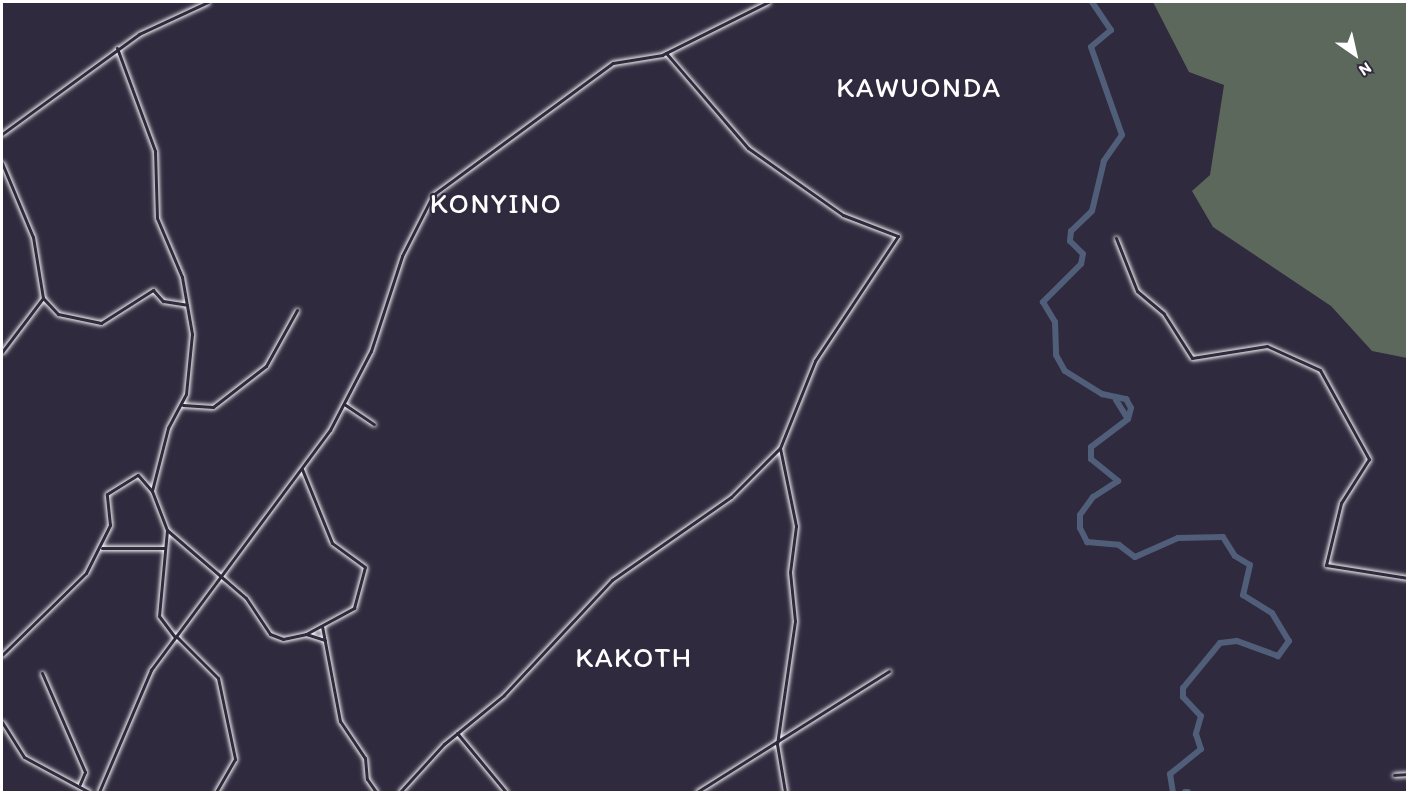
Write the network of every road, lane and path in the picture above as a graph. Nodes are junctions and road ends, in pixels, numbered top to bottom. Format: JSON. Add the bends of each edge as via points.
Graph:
{"nodes":[{"id":1,"x":208,"y":2,"type":"edge"},
{"id":2,"x":768,"y":2,"type":"edge"},
{"id":3,"x":117,"y":48,"type":"junction"},
{"id":4,"x":666,"y":53,"type":"junction"},
{"id":5,"x":2,"y":134,"type":"edge"},
{"id":6,"x":2,"y":163,"type":"edge"},
{"id":7,"x":1116,"y":238,"type":"dead end"},
{"id":8,"x":43,"y":298,"type":"junction"},
{"id":9,"x":187,"y":305,"type":"junction"},
{"id":10,"x":297,"y":310,"type":"dead end"},
{"id":11,"x":2,"y":352,"type":"edge"},
{"id":12,"x":344,"y":404,"type":"junction"},
{"id":13,"x":183,"y":405,"type":"junction"},
{"id":14,"x":374,"y":424,"type":"dead end"},
{"id":15,"x":780,"y":448,"type":"junction"},
{"id":16,"x":302,"y":469,"type":"junction"},
{"id":17,"x":152,"y":491,"type":"junction"},
{"id":18,"x":167,"y":530,"type":"junction"},
{"id":19,"x":102,"y":548,"type":"junction"},
{"id":20,"x":165,"y":548,"type":"junction"},
{"id":21,"x":221,"y":574,"type":"junction"},
{"id":22,"x":1407,"y":578,"type":"edge"},
{"id":23,"x":322,"y":626,"type":"junction"},
{"id":24,"x":306,"y":634,"type":"junction"},
{"id":25,"x":176,"y":637,"type":"junction"},
{"id":26,"x":325,"y":640,"type":"junction"},
{"id":27,"x":2,"y":656,"type":"edge"},
{"id":28,"x":889,"y":670,"type":"dead end"},
{"id":29,"x":42,"y":673,"type":"dead end"},
{"id":30,"x":2,"y":722,"type":"edge"},
{"id":31,"x":457,"y":733,"type":"junction"},
{"id":32,"x":777,"y":744,"type":"junction"},
{"id":33,"x":1407,"y":774,"type":"edge"},
{"id":34,"x":1394,"y":775,"type":"dead end"},
{"id":35,"x":80,"y":784,"type":"junction"},
{"id":36,"x":89,"y":792,"type":"edge"},
{"id":37,"x":99,"y":792,"type":"edge"},
{"id":38,"x":216,"y":792,"type":"edge"},
{"id":39,"x":376,"y":792,"type":"edge"},
{"id":40,"x":400,"y":792,"type":"edge"},
{"id":41,"x":506,"y":792,"type":"edge"},
{"id":42,"x":697,"y":792,"type":"edge"},
{"id":43,"x":785,"y":792,"type":"edge"}],
"edges":[{"from":1,"to":3,"type":"street"},
{"from":2,"to":4,"type":"street"},
{"from":3,"to":5,"type":"street"},
{"from":3,"to":9,"type":"street","via":[[155,151],[157,218],[182,277]]},
{"from":4,"to":12,"type":"street","via":[[613,63],[436,192],[402,256],[376,337]]},
{"from":4,"to":15,"type":"street","via":[[748,148],[843,215],[898,236],[815,361]]},
{"from":6,"to":8,"type":"street","via":[[33,237]]},
{"from":7,"to":22,"type":"street","via":[[1137,291],[1164,314],[1194,359],[1267,346],[1320,370],[1369,459],[1341,503],[1326,565]]},
{"from":8,"to":9,"type":"street","via":[[58,314],[95,325],[153,290],[163,301]]},
{"from":8,"to":11,"type":"street"},
{"from":9,"to":13,"type":"street","via":[[192,334]]},
{"from":10,"to":13,"type":"street","via":[[266,366],[213,407]]},
{"from":12,"to":14,"type":"street"},
{"from":12,"to":16,"type":"street"},
{"from":13,"to":17,"type":"street","via":[[168,428]]},
{"from":15,"to":31,"type":"street","via":[[731,497],[612,580],[504,694]]},
{"from":15,"to":32,"type":"street","via":[[796,526],[790,572],[795,621]]},
{"from":16,"to":21,"type":"street"},
{"from":16,"to":23,"type":"street","via":[[332,543],[365,567],[354,608]]},
{"from":17,"to":18,"type":"street"},
{"from":17,"to":19,"type":"street","via":[[138,475],[107,494],[112,515]]},
{"from":18,"to":20,"type":"street"},
{"from":18,"to":21,"type":"street"},
{"from":19,"to":20,"type":"street"},
{"from":19,"to":27,"type":"street","via":[[86,573]]},
{"from":20,"to":25,"type":"street","via":[[159,616]]},
{"from":21,"to":24,"type":"street","via":[[246,598],[270,634],[283,639]]},
{"from":21,"to":25,"type":"street"},
{"from":23,"to":24,"type":"street"},
{"from":23,"to":26,"type":"street"},
{"from":24,"to":26,"type":"street"},
{"from":25,"to":37,"type":"street","via":[[133,704]]},
{"from":25,"to":38,"type":"street","via":[[218,678],[235,759]]},
{"from":26,"to":39,"type":"street","via":[[339,721],[365,758],[367,779]]},
{"from":28,"to":32,"type":"street"},
{"from":29,"to":35,"type":"street","via":[[85,772]]},
{"from":30,"to":35,"type":"street","via":[[24,757]]},
{"from":31,"to":40,"type":"street"},
{"from":31,"to":41,"type":"street"},
{"from":32,"to":42,"type":"street"},
{"from":32,"to":43,"type":"street"},
{"from":33,"to":34,"type":"street"},
{"from":35,"to":36,"type":"street"}]}
